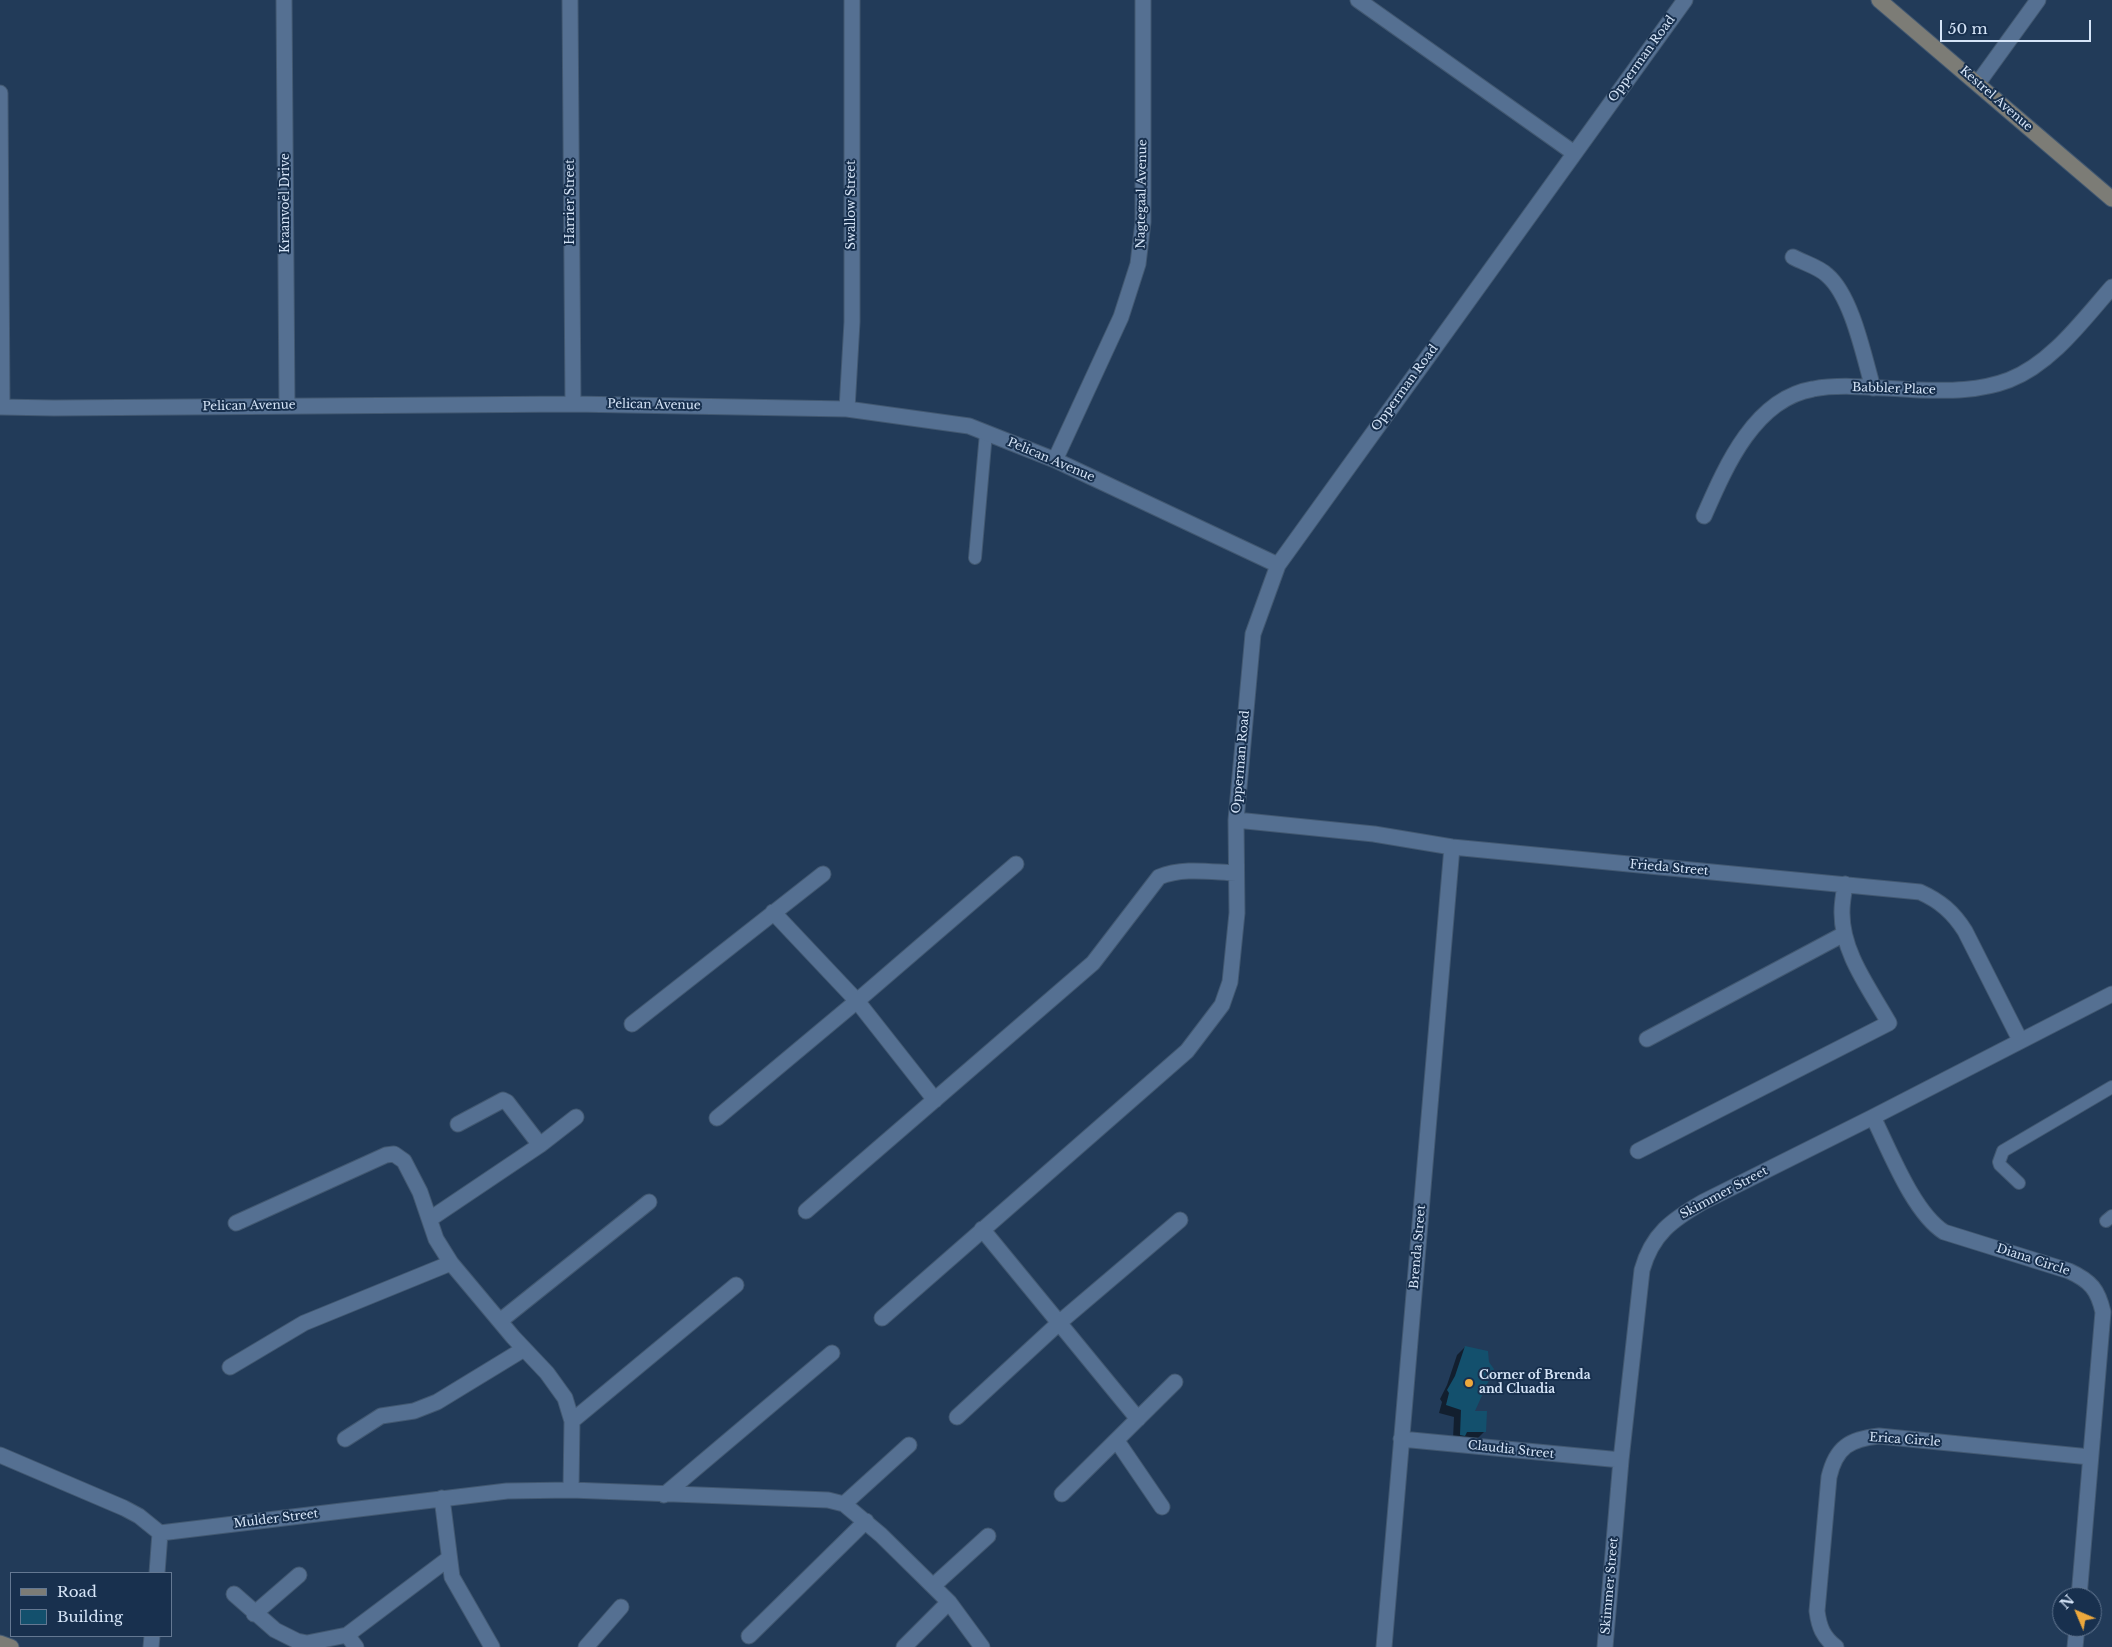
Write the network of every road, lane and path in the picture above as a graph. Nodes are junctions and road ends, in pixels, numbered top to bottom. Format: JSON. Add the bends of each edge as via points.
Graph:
{"nodes":[{"id":1,"x":284,"y":0,"type":"edge"},
{"id":2,"x":570,"y":0,"type":"edge"},
{"id":3,"x":852,"y":0,"type":"edge"},
{"id":4,"x":1143,"y":0,"type":"edge"},
{"id":5,"x":1358,"y":0,"type":"edge"},
{"id":6,"x":1685,"y":0,"type":"edge"},
{"id":7,"x":1879,"y":0,"type":"edge"},
{"id":8,"x":2038,"y":0,"type":"edge"},
{"id":9,"x":1978,"y":83,"type":"junction"},
{"id":10,"x":0,"y":92,"type":"edge"},
{"id":11,"x":1574,"y":153,"type":"junction"},
{"id":12,"x":2112,"y":199,"type":"edge"},
{"id":13,"x":1793,"y":258,"type":"dead end"},
{"id":14,"x":2112,"y":287,"type":"edge"},
{"id":15,"x":1873,"y":388,"type":"junction"},
{"id":16,"x":573,"y":404,"type":"junction"},
{"id":17,"x":1,"y":406,"type":"edge"},
{"id":18,"x":287,"y":406,"type":"junction"},
{"id":19,"x":847,"y":409,"type":"junction"},
{"id":20,"x":986,"y":433,"type":"junction"},
{"id":21,"x":1055,"y":460,"type":"junction"},
{"id":22,"x":1704,"y":516,"type":"dead end"},
{"id":23,"x":975,"y":558,"type":"dead end"},
{"id":24,"x":1278,"y":565,"type":"junction"},
{"id":25,"x":1236,"y":820,"type":"junction"},
{"id":26,"x":1452,"y":847,"type":"junction"},
{"id":27,"x":1016,"y":864,"type":"dead end"},
{"id":28,"x":1236,"y":873,"type":"junction"},
{"id":29,"x":823,"y":874,"type":"dead end"},
{"id":30,"x":1845,"y":884,"type":"junction"},
{"id":31,"x":773,"y":912,"type":"junction"},
{"id":32,"x":1844,"y":934,"type":"junction"},
{"id":33,"x":2112,"y":994,"type":"edge"},
{"id":34,"x":857,"y":1001,"type":"junction"},
{"id":35,"x":632,"y":1024,"type":"dead end"},
{"id":36,"x":1646,"y":1038,"type":"dead end"},
{"id":37,"x":2020,"y":1040,"type":"junction"},
{"id":38,"x":2112,"y":1088,"type":"edge"},
{"id":39,"x":935,"y":1100,"type":"junction"},
{"id":40,"x":576,"y":1117,"type":"dead end"},
{"id":41,"x":1872,"y":1117,"type":"junction"},
{"id":42,"x":717,"y":1118,"type":"dead end"},
{"id":43,"x":458,"y":1124,"type":"dead end"},
{"id":44,"x":540,"y":1145,"type":"junction"},
{"id":45,"x":1638,"y":1151,"type":"dead end"},
{"id":46,"x":2019,"y":1183,"type":"dead end"},
{"id":47,"x":649,"y":1202,"type":"dead end"},
{"id":48,"x":806,"y":1211,"type":"dead end"},
{"id":49,"x":430,"y":1219,"type":"junction"},
{"id":50,"x":1180,"y":1220,"type":"dead end"},
{"id":51,"x":236,"y":1224,"type":"dead end"},
{"id":52,"x":982,"y":1230,"type":"junction"},
{"id":53,"x":451,"y":1263,"type":"junction"},
{"id":54,"x":736,"y":1285,"type":"dead end"},
{"id":55,"x":882,"y":1318,"type":"dead end"},
{"id":56,"x":500,"y":1321,"type":"junction"},
{"id":57,"x":1060,"y":1322,"type":"junction"},
{"id":58,"x":524,"y":1349,"type":"junction"},
{"id":59,"x":832,"y":1352,"type":"dead end"},
{"id":60,"x":230,"y":1367,"type":"dead end"},
{"id":61,"x":1176,"y":1382,"type":"dead end"},
{"id":62,"x":957,"y":1417,"type":"dead end"},
{"id":63,"x":1138,"y":1420,"type":"junction"},
{"id":64,"x":572,"y":1421,"type":"junction"},
{"id":65,"x":345,"y":1439,"type":"dead end"},
{"id":66,"x":1402,"y":1439,"type":"junction"},
{"id":67,"x":1117,"y":1441,"type":"junction"},
{"id":68,"x":909,"y":1445,"type":"dead end"},
{"id":69,"x":0,"y":1455,"type":"edge"},
{"id":70,"x":2090,"y":1457,"type":"junction"},
{"id":71,"x":1621,"y":1460,"type":"junction"},
{"id":72,"x":570,"y":1490,"type":"junction"},
{"id":73,"x":1062,"y":1494,"type":"dead end"},
{"id":74,"x":664,"y":1495,"type":"junction"},
{"id":75,"x":442,"y":1498,"type":"junction"},
{"id":76,"x":844,"y":1504,"type":"junction"},
{"id":77,"x":1162,"y":1507,"type":"dead end"},
{"id":78,"x":866,"y":1521,"type":"junction"},
{"id":79,"x":160,"y":1533,"type":"junction"},
{"id":80,"x":988,"y":1536,"type":"dead end"},
{"id":81,"x":448,"y":1559,"type":"junction"},
{"id":82,"x":157,"y":1572,"type":"edge"},
{"id":83,"x":299,"y":1575,"type":"dead end"},
{"id":84,"x":933,"y":1586,"type":"junction"},
{"id":85,"x":2080,"y":1587,"type":"edge"},
{"id":86,"x":234,"y":1594,"type":"dead end"},
{"id":87,"x":949,"y":1602,"type":"junction"},
{"id":88,"x":621,"y":1608,"type":"dead end"},
{"id":89,"x":254,"y":1614,"type":"junction"},
{"id":90,"x":346,"y":1635,"type":"junction"},
{"id":91,"x":749,"y":1636,"type":"dead end"},
{"id":92,"x":0,"y":1643,"type":"edge"},
{"id":93,"x":11,"y":1647,"type":"edge"},
{"id":94,"x":356,"y":1647,"type":"edge"},
{"id":95,"x":492,"y":1647,"type":"edge"},
{"id":96,"x":586,"y":1647,"type":"edge"},
{"id":97,"x":904,"y":1647,"type":"edge"},
{"id":98,"x":982,"y":1647,"type":"edge"},
{"id":99,"x":1384,"y":1647,"type":"edge"},
{"id":100,"x":1605,"y":1647,"type":"edge"},
{"id":101,"x":1836,"y":1647,"type":"edge"}],
"edges":[{"from":1,"to":18,"type":"street","name":"Kraanvoël Drive"},
{"from":2,"to":16,"type":"street","name":"Harrier Street"},
{"from":3,"to":19,"type":"street","name":"Swallow Street","via":[[852,322]]},
{"from":4,"to":21,"type":"street","name":"Nagtegaal Avenue","via":[[1144,222],[1138,264],[1121,318]]},
{"from":5,"to":11,"type":"street"},
{"from":6,"to":11,"type":"street","name":"Opperman Road"},
{"from":7,"to":9,"type":"street","name":"Kestrel Avenue"},
{"from":8,"to":9,"type":"street"},
{"from":9,"to":12,"type":"street","name":"Kestrel Avenue"},
{"from":10,"to":17,"type":"street"},
{"from":11,"to":24,"type":"street","name":"Opperman Road"},
{"from":13,"to":15,"type":"street","via":[[1826,273],[1841,293]]},
{"from":14,"to":15,"type":"street","name":"Babbler Place","via":[[2067,338],[2010,380],[1975,389]]},
{"from":15,"to":22,"type":"street","name":"Babbler Place","via":[[1812,389],[1771,410],[1744,437],[1731,457]]},
{"from":16,"to":18,"type":"street","name":"Pelican Avenue"},
{"from":16,"to":19,"type":"street","name":"Pelican Avenue"},
{"from":17,"to":18,"type":"street","name":"Pelican Avenue"},
{"from":19,"to":20,"type":"street","name":"Pelican Avenue","via":[[969,426]]},
{"from":20,"to":21,"type":"street","name":"Pelican Avenue"},
{"from":20,"to":23,"type":"lane"},
{"from":21,"to":24,"type":"street","name":"Pelican Avenue"},
{"from":24,"to":25,"type":"street","name":"Opperman Road","via":[[1253,634]]},
{"from":25,"to":26,"type":"street","name":"Frieda Street","via":[[1374,834]]},
{"from":25,"to":28,"type":"street","name":"Opperman Road"},
{"from":26,"to":30,"type":"street","name":"Frieda Street"},
{"from":26,"to":66,"type":"street","name":"Brenda Street"},
{"from":27,"to":34,"type":"street"},
{"from":28,"to":39,"type":"street","via":[[1182,871],[1159,877],[1093,962]]},
{"from":28,"to":52,"type":"street","name":"Opperman Road","via":[[1237,913],[1230,982],[1227,997],[1212,1020],[1187,1051]]},
{"from":29,"to":31,"type":"street"},
{"from":30,"to":32,"type":"street"},
{"from":30,"to":37,"type":"street","name":"Frieda Street","via":[[1920,892],[1955,915]]},
{"from":31,"to":34,"type":"street"},
{"from":31,"to":35,"type":"street"},
{"from":32,"to":36,"type":"street"},
{"from":32,"to":45,"type":"street","via":[[1850,952],[1889,1023]]},
{"from":33,"to":37,"type":"street","name":"Skimmer Street"},
{"from":34,"to":39,"type":"street"},
{"from":34,"to":42,"type":"street"},
{"from":37,"to":41,"type":"street","name":"Skimmer Street"},
{"from":38,"to":46,"type":"lane","via":[[2003,1151],[2000,1165]]},
{"from":39,"to":48,"type":"street"},
{"from":40,"to":44,"type":"street"},
{"from":41,"to":70,"type":"street","name":"Diana Circle","via":[[1920,1210],[1937,1228],[2069,1271],[2082,1277],[2100,1297],[2103,1312]]},
{"from":41,"to":71,"type":"street","name":"Skimmer Street","via":[[1703,1202],[1682,1214],[1660,1233],[1646,1256],[1642,1270]]},
{"from":43,"to":44,"type":"street","via":[[503,1100]]},
{"from":44,"to":49,"type":"street"},
{"from":47,"to":56,"type":"street"},
{"from":49,"to":51,"type":"street","via":[[404,1161],[394,1154],[372,1161]]},
{"from":49,"to":53,"type":"street","via":[[436,1239]]},
{"from":50,"to":57,"type":"street"},
{"from":52,"to":55,"type":"street","name":"Opperman Road"},
{"from":52,"to":57,"type":"street"},
{"from":53,"to":56,"type":"street"},
{"from":53,"to":60,"type":"street","via":[[304,1323]]},
{"from":54,"to":64,"type":"street"},
{"from":56,"to":58,"type":"street"},
{"from":57,"to":62,"type":"street"},
{"from":57,"to":63,"type":"street"},
{"from":58,"to":64,"type":"street","via":[[565,1398]]},
{"from":58,"to":65,"type":"street","via":[[437,1402],[414,1411],[381,1416]]},
{"from":59,"to":74,"type":"street"},
{"from":61,"to":63,"type":"street"},
{"from":63,"to":67,"type":"street"},
{"from":64,"to":72,"type":"street"},
{"from":66,"to":71,"type":"street","name":"Claudia Street"},
{"from":66,"to":99,"type":"street","name":"Brenda Street"},
{"from":67,"to":73,"type":"street"},
{"from":67,"to":77,"type":"street"},
{"from":68,"to":76,"type":"street"},
{"from":69,"to":79,"type":"street","via":[[124,1508]]},
{"from":70,"to":85,"type":"street","name":"Diana Circle"},
{"from":70,"to":101,"type":"street","name":"Erica Circle","via":[[1879,1436],[1860,1438],[1844,1448],[1829,1477],[1818,1612],[1819,1627]]},
{"from":71,"to":100,"type":"street","name":"Skimmer Street"},
{"from":72,"to":74,"type":"street","name":"Mulder Street"},
{"from":72,"to":75,"type":"street","name":"Mulder Street","via":[[507,1491]]},
{"from":74,"to":76,"type":"street","name":"Mulder Street","via":[[821,1499]]},
{"from":75,"to":79,"type":"street","name":"Mulder Street"},
{"from":75,"to":81,"type":"street"},
{"from":76,"to":78,"type":"street"},
{"from":78,"to":84,"type":"street"},
{"from":78,"to":91,"type":"street"},
{"from":79,"to":82,"type":"street"},
{"from":80,"to":84,"type":"street"},
{"from":81,"to":90,"type":"street"},
{"from":81,"to":95,"type":"street","via":[[452,1577]]},
{"from":83,"to":89,"type":"street"},
{"from":84,"to":87,"type":"street"},
{"from":86,"to":89,"type":"street"},
{"from":87,"to":97,"type":"street"},
{"from":87,"to":98,"type":"street"},
{"from":88,"to":96,"type":"street"},
{"from":89,"to":90,"type":"street","via":[[297,1641],[308,1643]]},
{"from":90,"to":94,"type":"street"},
{"from":92,"to":93,"type":"street"}]}
